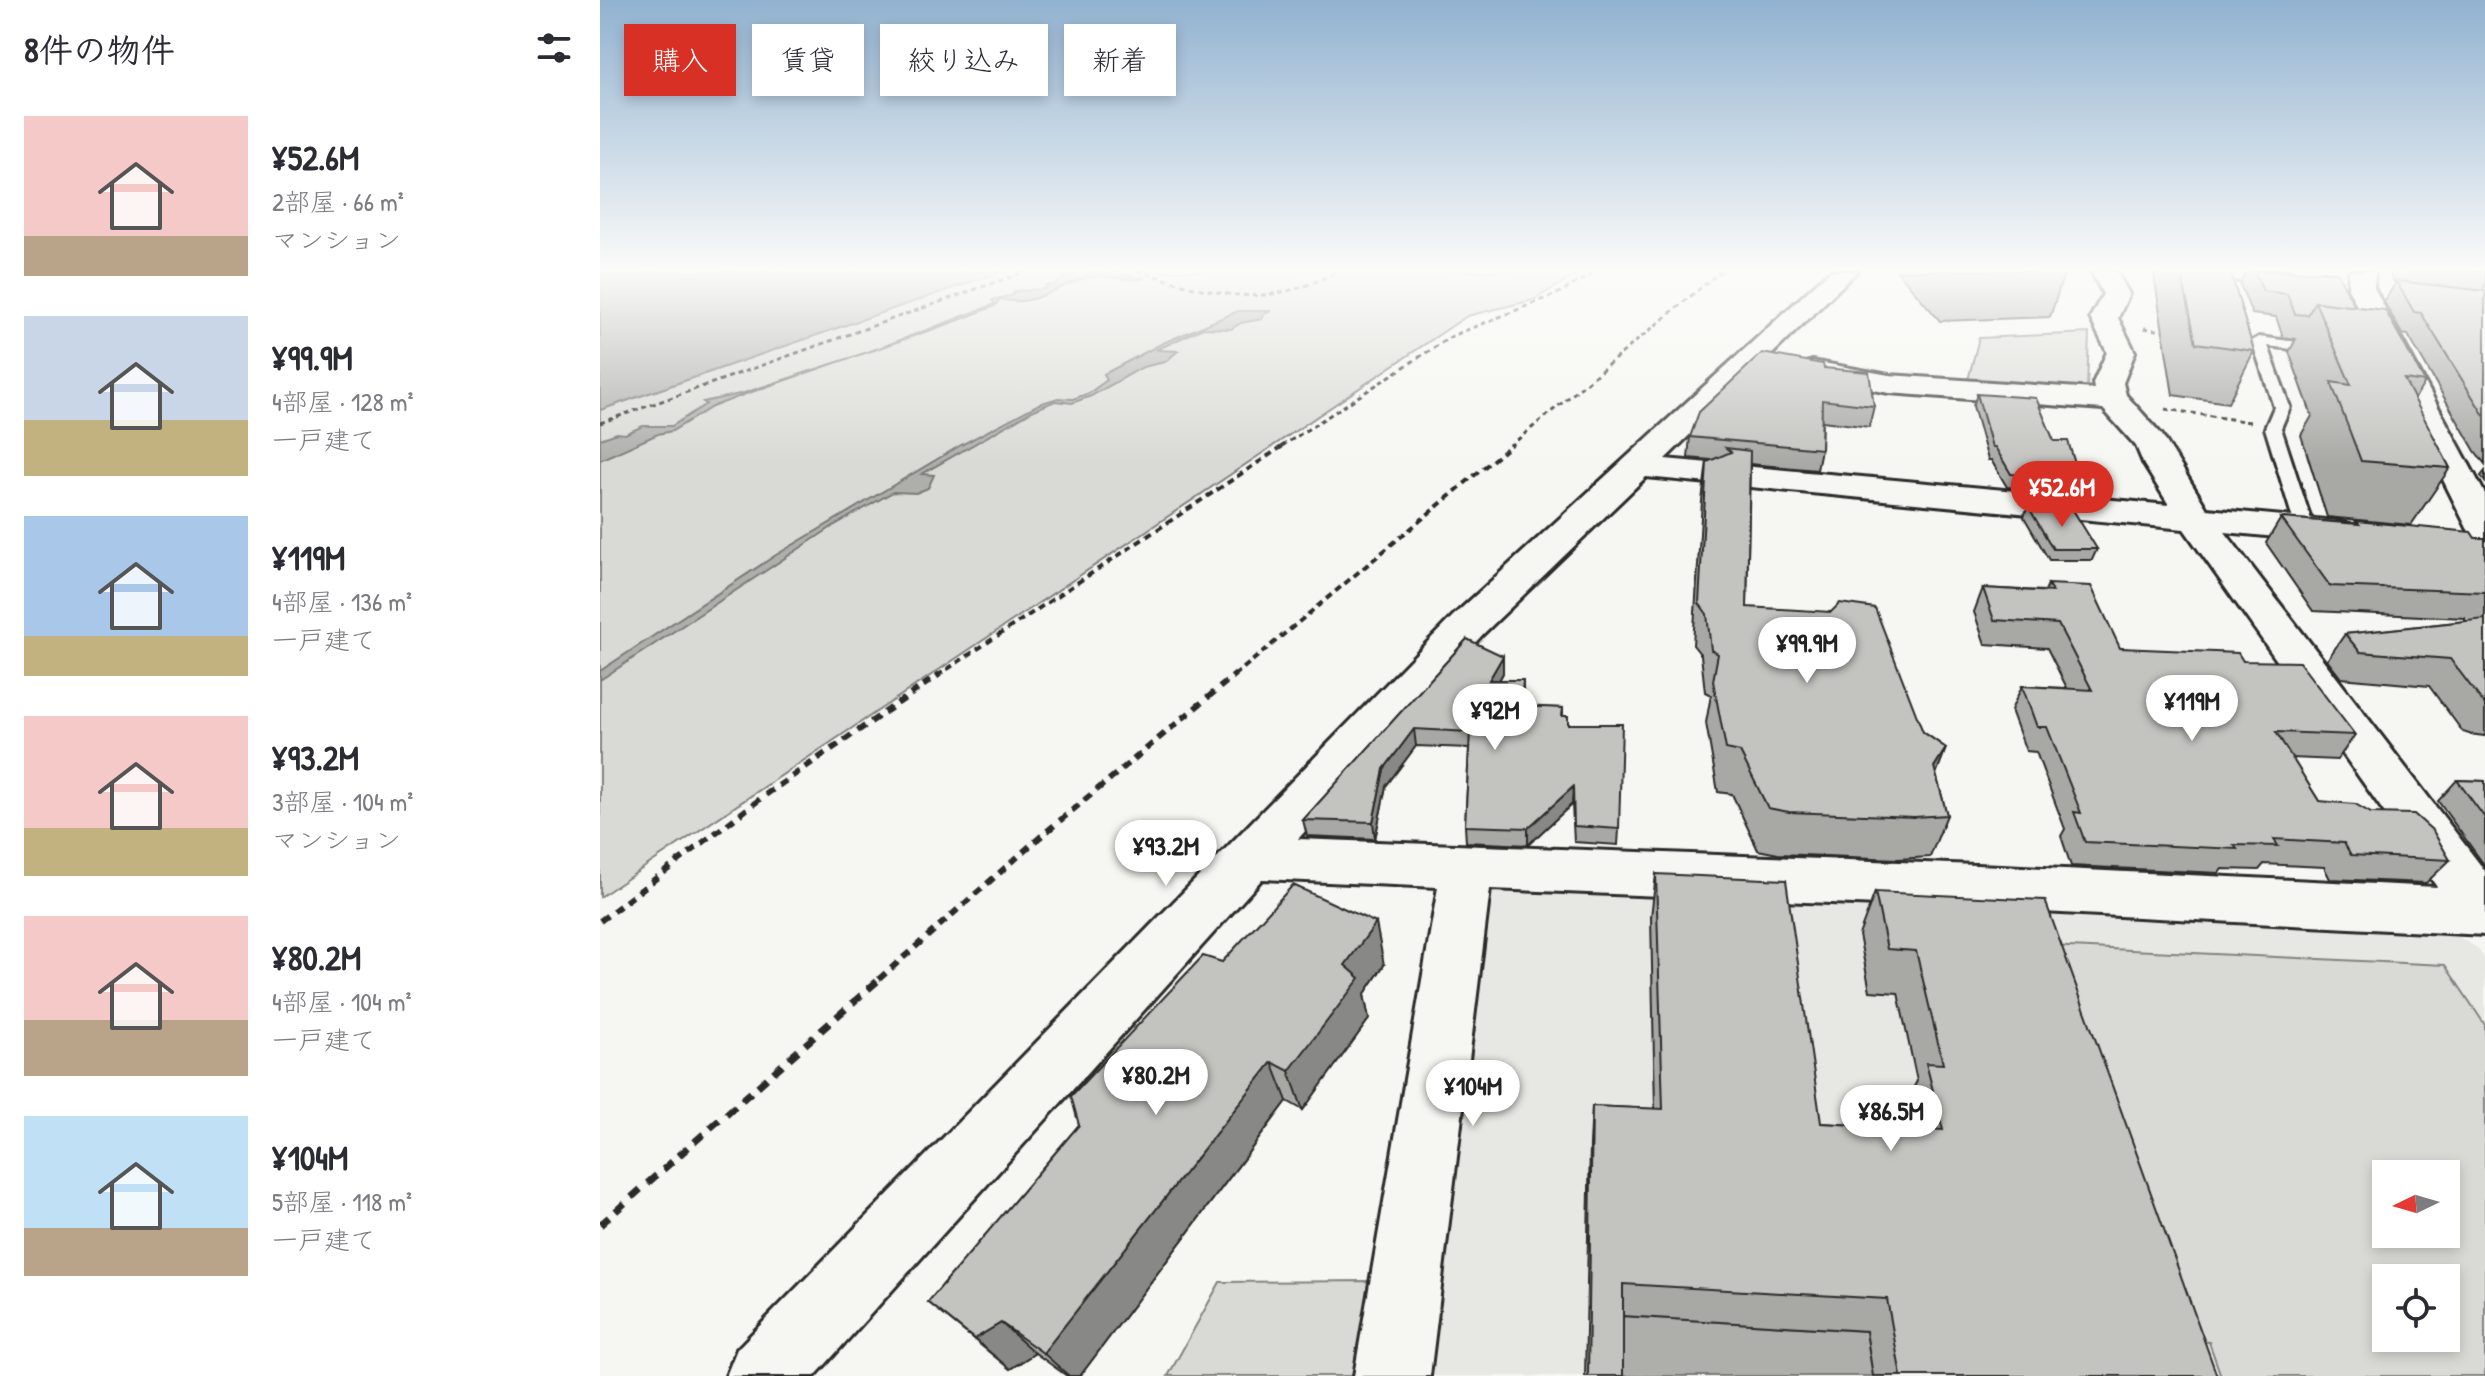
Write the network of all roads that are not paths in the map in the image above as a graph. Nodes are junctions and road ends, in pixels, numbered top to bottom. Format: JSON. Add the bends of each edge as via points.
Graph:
{"nodes":[{"id":1,"x":1776,"y":335,"type":"edge"},
{"id":2,"x":2113,"y":335,"type":"edge"},
{"id":3,"x":2381,"y":335,"type":"edge"},
{"id":4,"x":2336,"y":351,"type":"edge"},
{"id":5,"x":1751,"y":359,"type":"junction"},
{"id":6,"x":2112,"y":400,"type":"junction"},
{"id":7,"x":1635,"y":466,"type":"junction"},
{"id":8,"x":2196,"y":519,"type":"junction"},
{"id":9,"x":2305,"y":529,"type":"junction"},
{"id":10,"x":2365,"y":534,"type":"edge"},
{"id":11,"x":2475,"y":539,"type":"edge"},
{"id":12,"x":1247,"y":858,"type":"junction"},
{"id":13,"x":1467,"y":868,"type":"junction"},
{"id":14,"x":2485,"y":912,"type":"edge"},
{"id":15,"x":764,"y":1376,"type":"edge"},
{"id":16,"x":1392,"y":1376,"type":"edge"}],
"edges":[{"from":1,"to":5,"type":"street"},
{"from":2,"to":6,"type":"street","via":[[2121,352],[2108,383]]},
{"from":3,"to":11,"type":"street"},
{"from":4,"to":9,"type":"lane","via":[[2259,341],[2282,407],[2273,428]]},
{"from":5,"to":6,"type":"street","via":[[1889,384]]},
{"from":5,"to":7,"type":"street"},
{"from":6,"to":8,"type":"street","via":[[2159,454]]},
{"from":7,"to":8,"type":"street"},
{"from":7,"to":12,"type":"street","via":[[1468,625]]},
{"from":8,"to":9,"type":"street"},
{"from":8,"to":14,"type":"street"},
{"from":9,"to":10,"type":"street"},
{"from":12,"to":13,"type":"street"},
{"from":12,"to":15,"type":"street"},
{"from":13,"to":14,"type":"street"},
{"from":13,"to":16,"type":"street"}]}
